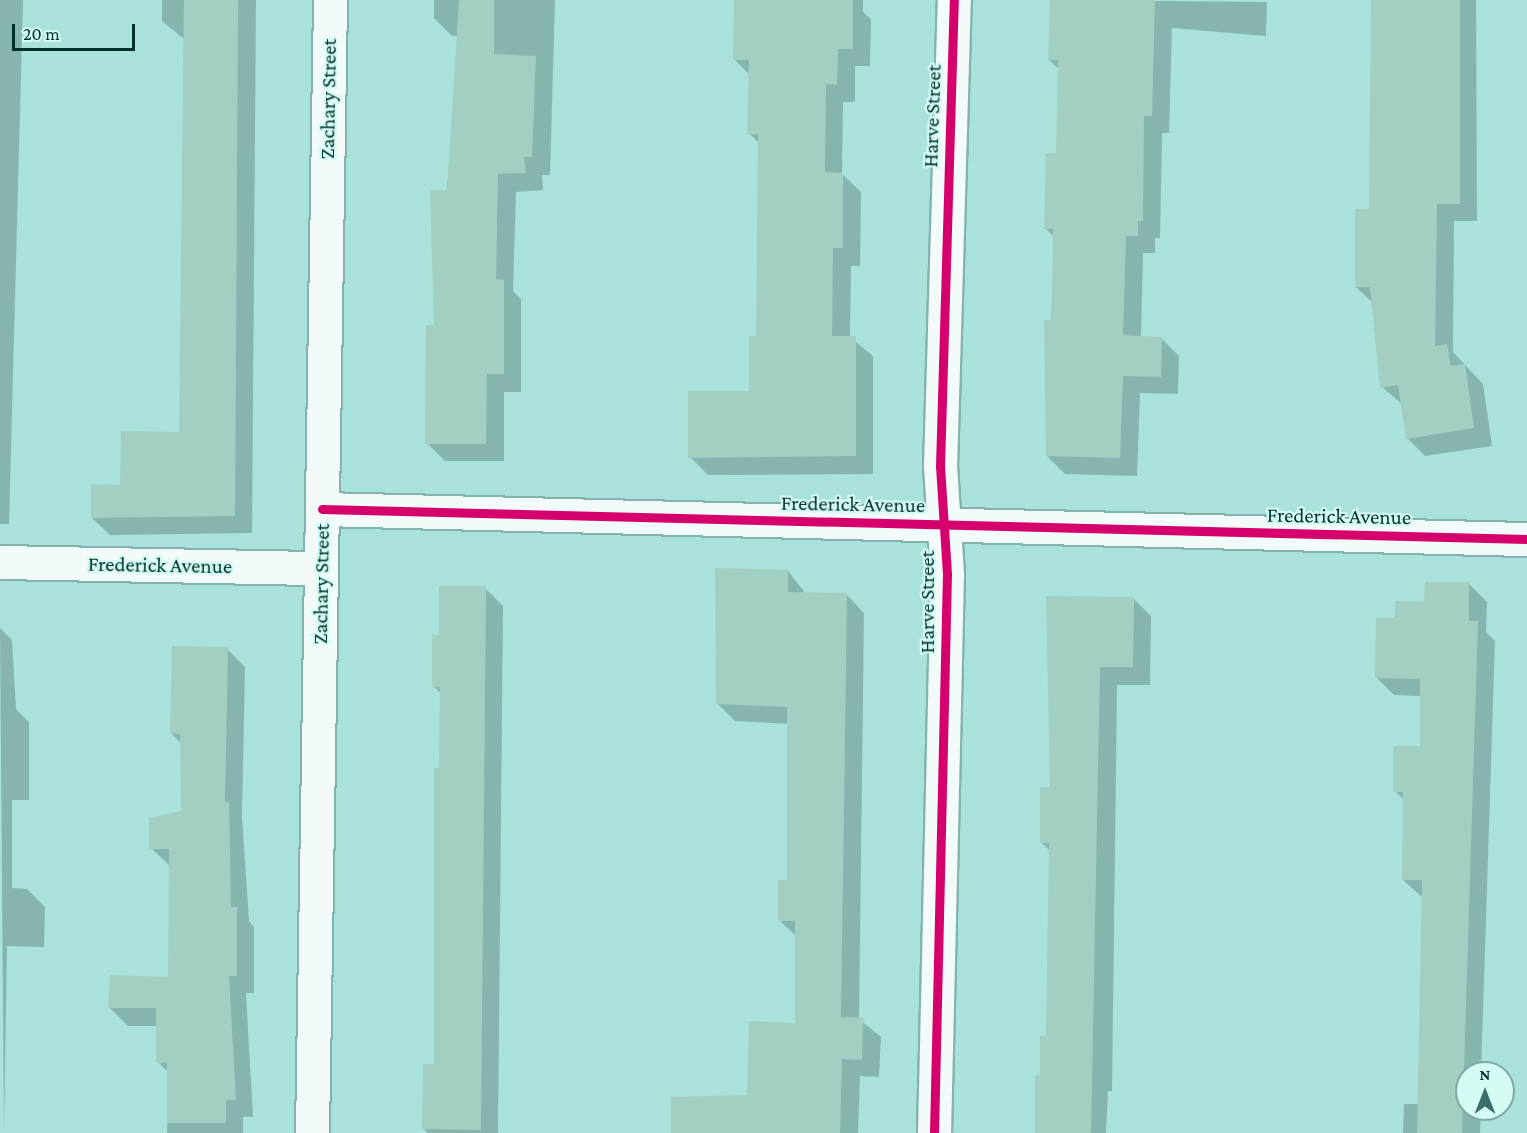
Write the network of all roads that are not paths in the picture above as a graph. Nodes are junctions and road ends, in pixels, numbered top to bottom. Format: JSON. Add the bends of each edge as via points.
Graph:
{"nodes":[{"id":1,"x":330,"y":0,"type":"edge"},
{"id":2,"x":954,"y":0,"type":"edge"},
{"id":3,"x":322,"y":509,"type":"junction"},
{"id":4,"x":944,"y":524,"type":"junction"},
{"id":5,"x":1527,"y":539,"type":"edge"},
{"id":6,"x":0,"y":562,"type":"edge"},
{"id":7,"x":321,"y":568,"type":"junction"},
{"id":8,"x":312,"y":1133,"type":"edge"},
{"id":9,"x":934,"y":1133,"type":"edge"}],
"edges":[{"from":1,"to":3,"type":"street","name":"Zachary Street"},
{"from":2,"to":4,"type":"street","name":"Harve Street","via":[[940,466]]},
{"from":3,"to":4,"type":"street","name":"Frederick Avenue"},
{"from":3,"to":7,"type":"street","name":"Zachary Street"},
{"from":4,"to":5,"type":"street","name":"Frederick Avenue"},
{"from":4,"to":9,"type":"street","name":"Harve Street","via":[[947,574]]},
{"from":6,"to":7,"type":"street","name":"Frederick Avenue"},
{"from":7,"to":8,"type":"street","name":"Zachary Street"}]}
